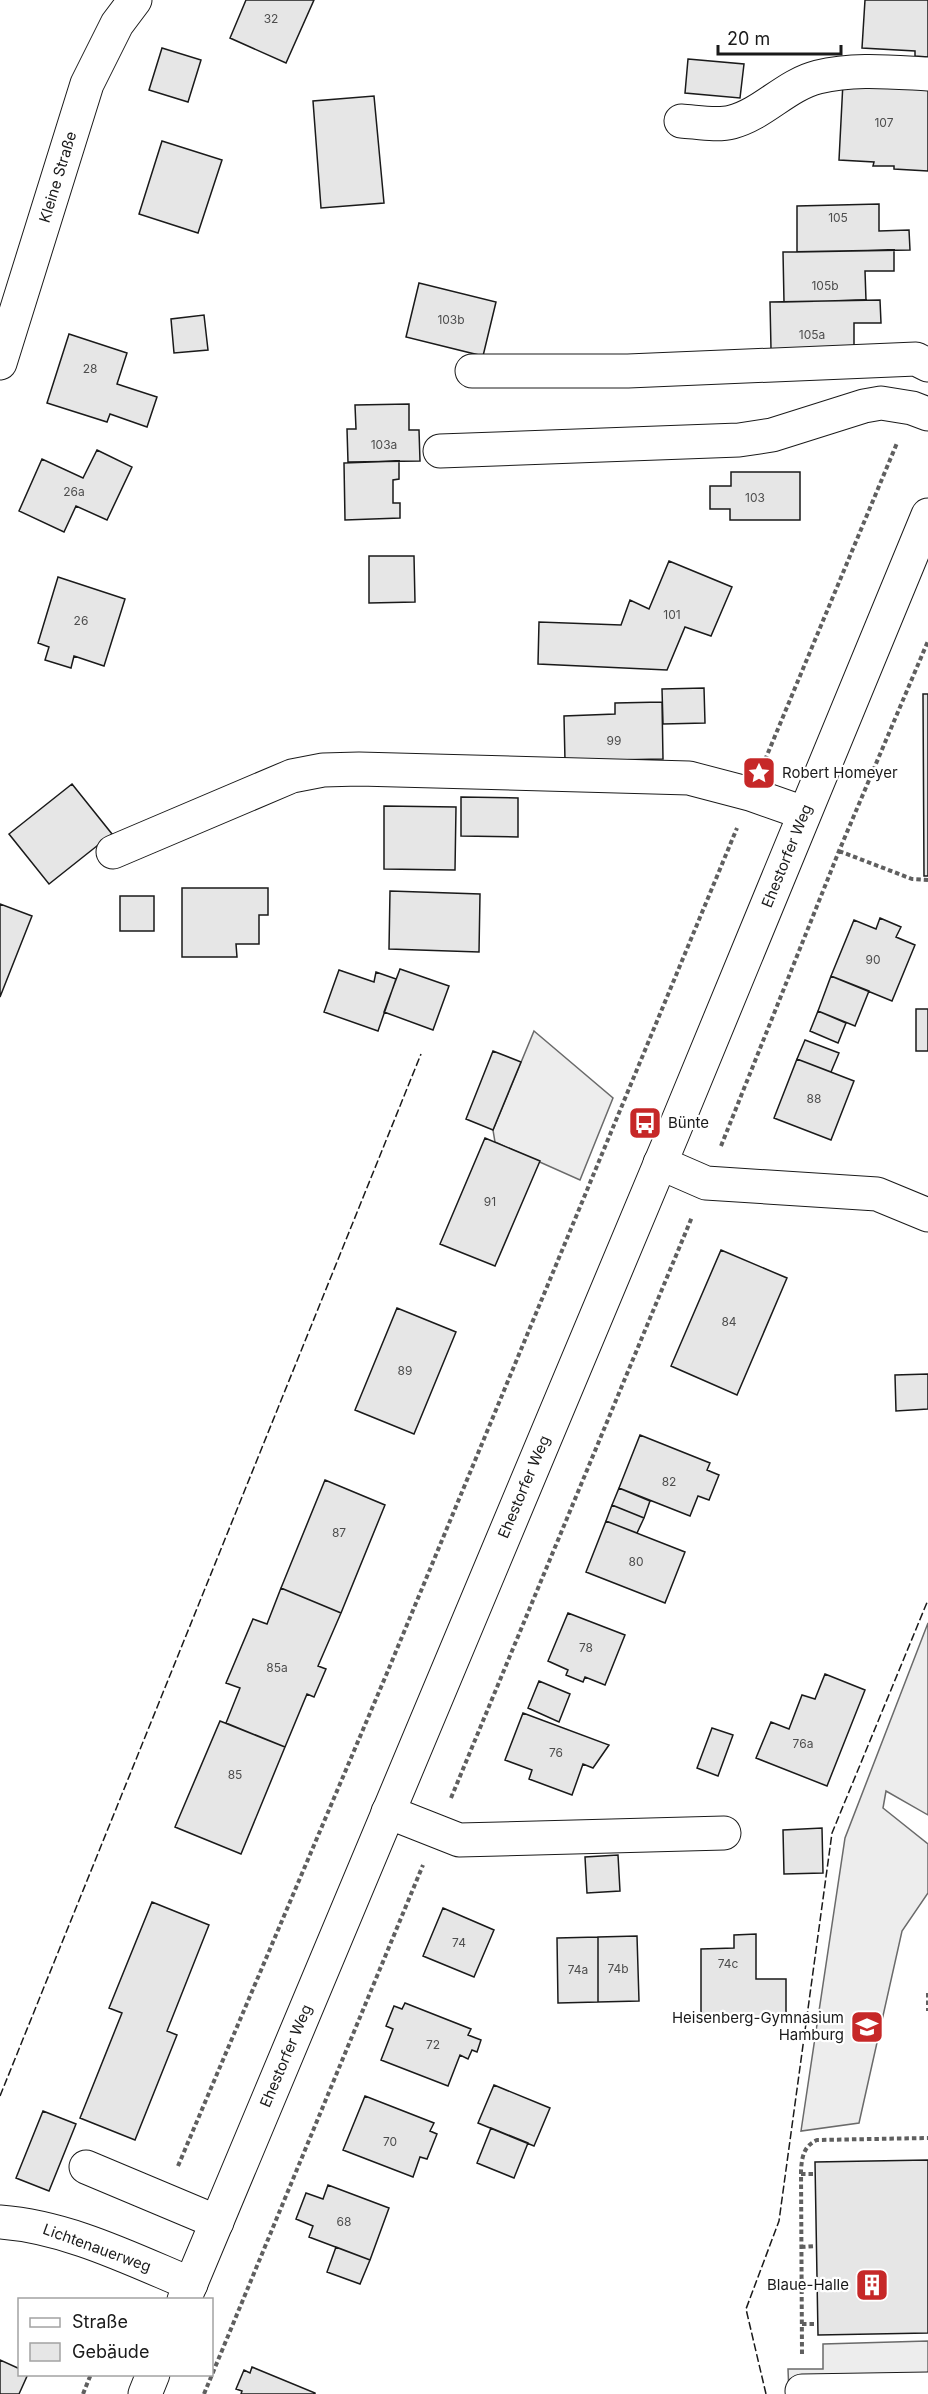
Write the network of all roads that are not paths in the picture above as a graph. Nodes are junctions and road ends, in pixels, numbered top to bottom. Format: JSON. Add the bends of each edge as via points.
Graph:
{"nodes":[{"id":1,"x":135,"y":0,"type":"edge"},
{"id":2,"x":928,"y":74,"type":"edge"},
{"id":3,"x":681,"y":121,"type":"dead end"},
{"id":4,"x":0,"y":363,"type":"edge"},
{"id":5,"x":928,"y":365,"type":"edge"},
{"id":6,"x":472,"y":371,"type":"dead end"},
{"id":7,"x":920,"y":411,"type":"edge"},
{"id":8,"x":440,"y":450,"type":"dead end"},
{"id":9,"x":928,"y":515,"type":"edge"},
{"id":10,"x":804,"y":813,"type":"junction"},
{"id":11,"x":113,"y":852,"type":"dead end"},
{"id":12,"x":660,"y":1163,"type":"junction"},
{"id":13,"x":928,"y":1215,"type":"edge"},
{"id":14,"x":388,"y":1812,"type":"junction"},
{"id":15,"x":724,"y":1833,"type":"dead end"},
{"id":16,"x":86,"y":2167,"type":"dead end"},
{"id":17,"x":0,"y":2222,"type":"edge"},
{"id":18,"x":218,"y":2222,"type":"junction"},
{"id":19,"x":187,"y":2292,"type":"edge"},
{"id":20,"x":152,"y":2376,"type":"edge"},
{"id":21,"x":928,"y":2389,"type":"edge"},
{"id":22,"x":802,"y":2391,"type":"road end"},
{"id":23,"x":145,"y":2394,"type":"edge"}],
"edges":[{"from":1,"to":4,"type":"main road","name":"Kleine Straße","via":[[117,24],[87,84]]},
{"from":2,"to":3,"type":"main road","via":[[840,73],[796,85],[731,122]]},
{"from":5,"to":6,"type":"main road","via":[[916,359],[628,371]]},
{"from":7,"to":8,"type":"main road","via":[[881,403],[772,435],[739,440]]},
{"from":9,"to":10,"type":"main road","name":"Ehestorfer Weg"},
{"from":10,"to":11,"type":"main road","via":[[689,778],[323,770],[292,776]]},
{"from":10,"to":12,"type":"main road","name":"Ehestorfer Weg"},
{"from":12,"to":13,"type":"main road","via":[[706,1183],[877,1194]]},
{"from":12,"to":14,"type":"main road","name":"Ehestorfer Weg"},
{"from":14,"to":15,"type":"main road","via":[[459,1840]]},
{"from":14,"to":18,"type":"main road","name":"Ehestorfer Weg"},
{"from":16,"to":18,"type":"main road"},
{"from":17,"to":19,"type":"main road","name":"Lichtenauerweg","via":[[64,2234]]},
{"from":18,"to":19,"type":"main road","name":"Ehestorfer Weg"},
{"from":20,"to":23,"type":"main road"},
{"from":21,"to":22,"type":"main road"}]}
